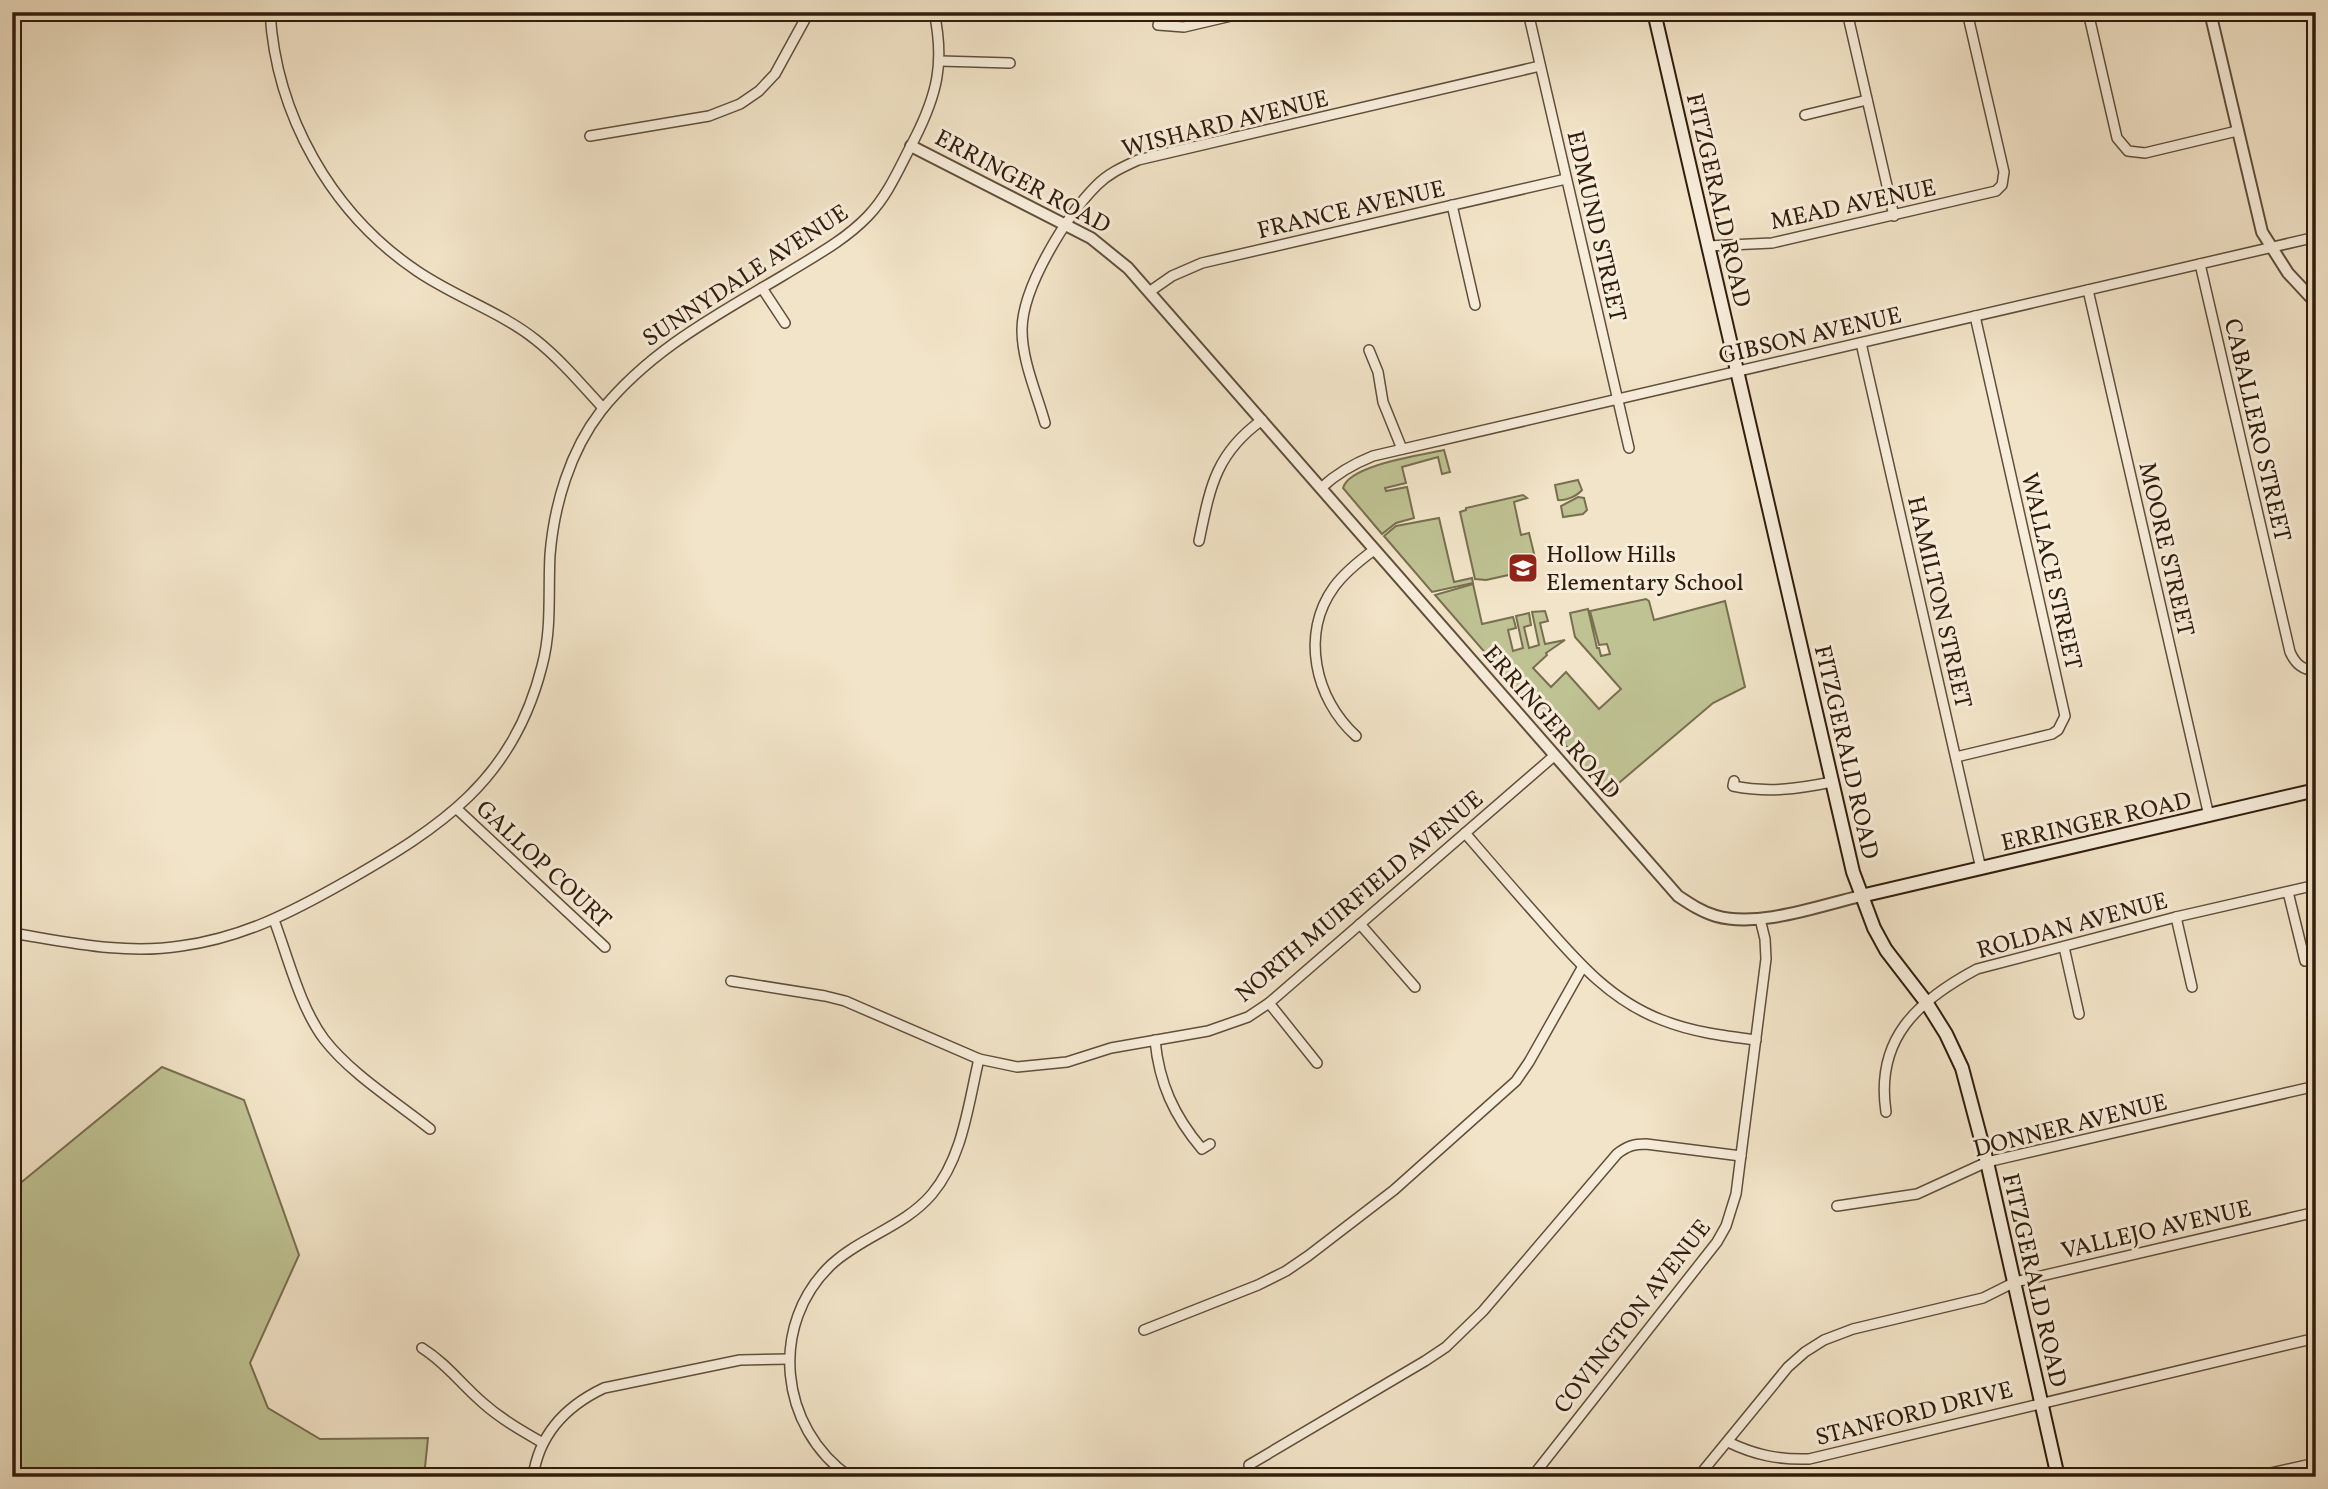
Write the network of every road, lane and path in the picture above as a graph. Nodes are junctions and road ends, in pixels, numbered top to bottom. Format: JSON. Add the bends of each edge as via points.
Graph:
{"nodes":[{"id":1,"x":270,"y":12,"type":"edge"},
{"id":2,"x":809,"y":12,"type":"edge"},
{"id":3,"x":934,"y":12,"type":"edge"},
{"id":4,"x":1248,"y":12,"type":"edge"},
{"id":5,"x":1528,"y":12,"type":"edge"},
{"id":6,"x":1654,"y":12,"type":"edge"},
{"id":7,"x":1847,"y":12,"type":"edge"},
{"id":8,"x":1968,"y":12,"type":"edge"},
{"id":9,"x":2088,"y":12,"type":"edge"},
{"id":10,"x":2210,"y":12,"type":"edge"},
{"id":11,"x":1158,"y":25,"type":"dead end"},
{"id":12,"x":940,"y":61,"type":"junction"},
{"id":13,"x":1010,"y":63,"type":"dead end"},
{"id":14,"x":1540,"y":66,"type":"junction"},
{"id":15,"x":1867,"y":100,"type":"junction"},
{"id":16,"x":1805,"y":115,"type":"dead end"},
{"id":17,"x":2237,"y":131,"type":"junction"},
{"id":18,"x":590,"y":136,"type":"dead end"},
{"id":19,"x":911,"y":145,"type":"junction"},
{"id":20,"x":1566,"y":179,"type":"junction"},
{"id":21,"x":1452,"y":205,"type":"junction"},
{"id":22,"x":1894,"y":216,"type":"junction"},
{"id":23,"x":1066,"y":225,"type":"junction"},
{"id":24,"x":2316,"y":237,"type":"edge"},
{"id":25,"x":1708,"y":246,"type":"junction"},
{"id":26,"x":2271,"y":248,"type":"junction"},
{"id":27,"x":2200,"y":264,"type":"junction"},
{"id":28,"x":762,"y":288,"type":"junction"},
{"id":29,"x":2088,"y":290,"type":"junction"},
{"id":30,"x":1149,"y":292,"type":"junction"},
{"id":31,"x":2316,"y":303,"type":"edge"},
{"id":32,"x":1475,"y":305,"type":"dead end"},
{"id":33,"x":1975,"y":316,"type":"junction"},
{"id":34,"x":785,"y":323,"type":"dead end"},
{"id":35,"x":1861,"y":343,"type":"junction"},
{"id":36,"x":1369,"y":350,"type":"dead end"},
{"id":37,"x":1737,"y":372,"type":"junction"},
{"id":38,"x":1617,"y":399,"type":"junction"},
{"id":39,"x":603,"y":408,"type":"junction"},
{"id":40,"x":1262,"y":420,"type":"junction"},
{"id":41,"x":1045,"y":423,"type":"dead end"},
{"id":42,"x":1629,"y":447,"type":"dead end"},
{"id":43,"x":1402,"y":449,"type":"junction"},
{"id":44,"x":1321,"y":488,"type":"junction"},
{"id":45,"x":1199,"y":541,"type":"dead end"},
{"id":46,"x":1374,"y":550,"type":"junction"},
{"id":47,"x":2316,"y":670,"type":"edge"},
{"id":48,"x":1356,"y":736,"type":"dead end"},
{"id":49,"x":1554,"y":756,"type":"junction"},
{"id":50,"x":1956,"y":757,"type":"junction"},
{"id":51,"x":1734,"y":781,"type":"dead end"},
{"id":52,"x":1832,"y":782,"type":"junction"},
{"id":53,"x":2316,"y":790,"type":"edge"},
{"id":54,"x":457,"y":809,"type":"junction"},
{"id":55,"x":2209,"y":816,"type":"junction"},
{"id":56,"x":1465,"y":833,"type":"junction"},
{"id":57,"x":1981,"y":869,"type":"junction"},
{"id":58,"x":2316,"y":885,"type":"edge"},
{"id":59,"x":2288,"y":892,"type":"junction"},
{"id":60,"x":1861,"y":896,"type":"junction"},
{"id":61,"x":2176,"y":917,"type":"junction"},
{"id":62,"x":1760,"y":919,"type":"junction"},
{"id":63,"x":274,"y":920,"type":"junction"},
{"id":64,"x":1360,"y":925,"type":"junction"},
{"id":65,"x":12,"y":933,"type":"edge"},
{"id":66,"x":605,"y":947,"type":"dead end"},
{"id":67,"x":2064,"y":947,"type":"junction"},
{"id":68,"x":2305,"y":961,"type":"dead end"},
{"id":69,"x":1582,"y":968,"type":"junction"},
{"id":70,"x":731,"y":981,"type":"dead end"},
{"id":71,"x":1415,"y":987,"type":"dead end"},
{"id":72,"x":2192,"y":987,"type":"dead end"},
{"id":73,"x":1926,"y":1002,"type":"junction"},
{"id":74,"x":1269,"y":1003,"type":"junction"},
{"id":75,"x":2080,"y":1014,"type":"dead end"},
{"id":76,"x":1155,"y":1040,"type":"junction"},
{"id":77,"x":1756,"y":1040,"type":"junction"},
{"id":78,"x":979,"y":1059,"type":"junction"},
{"id":79,"x":1317,"y":1063,"type":"dead end"},
{"id":80,"x":2316,"y":1086,"type":"edge"},
{"id":81,"x":1886,"y":1112,"type":"dead end"},
{"id":82,"x":430,"y":1129,"type":"dead end"},
{"id":83,"x":1210,"y":1143,"type":"dead end"},
{"id":84,"x":1741,"y":1156,"type":"junction"},
{"id":85,"x":1987,"y":1162,"type":"junction"},
{"id":86,"x":1837,"y":1206,"type":"dead end"},
{"id":87,"x":2316,"y":1212,"type":"edge"},
{"id":88,"x":2015,"y":1282,"type":"junction"},
{"id":89,"x":1144,"y":1330,"type":"dead end"},
{"id":90,"x":2316,"y":1338,"type":"edge"},
{"id":91,"x":422,"y":1348,"type":"dead end"},
{"id":92,"x":789,"y":1359,"type":"junction"},
{"id":93,"x":2040,"y":1402,"type":"junction"},
{"id":94,"x":1728,"y":1442,"type":"junction"},
{"id":95,"x":543,"y":1443,"type":"junction"},
{"id":96,"x":2316,"y":1463,"type":"edge"},
{"id":97,"x":1249,"y":1465,"type":"dead end"},
{"id":98,"x":2303,"y":1466,"type":"junction"},
{"id":99,"x":533,"y":1477,"type":"edge"},
{"id":100,"x":850,"y":1477,"type":"edge"},
{"id":101,"x":1532,"y":1477,"type":"edge"},
{"id":102,"x":1699,"y":1477,"type":"edge"},
{"id":103,"x":2058,"y":1477,"type":"edge"},
{"id":104,"x":2253,"y":1477,"type":"edge"},
{"id":105,"x":2306,"y":1477,"type":"edge"}],
"edges":[{"from":1,"to":39,"type":"street","via":[[276,62],[299,131],[353,215],[415,270],[535,339]]},
{"from":2,"to":18,"type":"street","via":[[775,74],[740,104],[709,116]]},
{"from":3,"to":12,"type":"street","name":"SUNNYDALE AVENUE"},
{"from":4,"to":11,"type":"street","via":[[1184,27]]},
{"from":5,"to":14,"type":"street","name":"EDMUND STREET"},
{"from":6,"to":25,"type":"main road","name":"FITZGERALD ROAD"},
{"from":7,"to":15,"type":"street"},
{"from":8,"to":22,"type":"street","name":"MEAD AVENUE","via":[[2004,172],[2002,185],[1987,195]]},
{"from":9,"to":17,"type":"street","via":[[2117,138],[2128,151],[2145,153]]},
{"from":10,"to":17,"type":"street"},
{"from":12,"to":13,"type":"street"},
{"from":12,"to":19,"type":"street","name":"SUNNYDALE AVENUE","via":[[933,100]]},
{"from":14,"to":20,"type":"street","name":"EDMUND STREET"},
{"from":14,"to":23,"type":"street","name":"WISHARD AVENUE","via":[[1138,160],[1098,183]]},
{"from":15,"to":16,"type":"street"},
{"from":15,"to":22,"type":"street"},
{"from":17,"to":26,"type":"street","via":[[2262,232]]},
{"from":19,"to":23,"type":"street","name":"ERRINGER ROAD"},
{"from":19,"to":28,"type":"street","name":"SUNNYDALE AVENUE","via":[[885,195],[861,223]]},
{"from":20,"to":21,"type":"street","name":"FRANCE AVENUE"},
{"from":20,"to":38,"type":"street","name":"EDMUND STREET"},
{"from":21,"to":30,"type":"street","name":"FRANCE AVENUE","via":[[1202,263]]},
{"from":21,"to":32,"type":"street"},
{"from":22,"to":25,"type":"street","name":"MEAD AVENUE","via":[[1772,243]]},
{"from":23,"to":30,"type":"street","name":"ERRINGER ROAD","via":[[1110,251]]},
{"from":23,"to":41,"type":"street","name":"WISHARD AVENUE","via":[[1032,282],[1023,314],[1023,345]]},
{"from":24,"to":26,"type":"street","name":"GIBSON AVENUE"},
{"from":25,"to":37,"type":"main road","name":"FITZGERALD ROAD"},
{"from":26,"to":27,"type":"street","name":"GIBSON AVENUE"},
{"from":26,"to":31,"type":"street"},
{"from":27,"to":29,"type":"street","name":"GIBSON AVENUE"},
{"from":27,"to":47,"type":"street","name":"CABALLERO STREET","via":[[2290,652],[2301,667]]},
{"from":28,"to":34,"type":"street"},
{"from":28,"to":39,"type":"street","name":"SUNNYDALE AVENUE","via":[[649,360]]},
{"from":29,"to":33,"type":"street","name":"GIBSON AVENUE"},
{"from":29,"to":55,"type":"street","name":"MOORE STREET"},
{"from":30,"to":40,"type":"street","name":"ERRINGER ROAD"},
{"from":33,"to":35,"type":"street","name":"GIBSON AVENUE"},
{"from":33,"to":50,"type":"street","name":"WALLACE STREET","via":[[2065,716],[2052,734]]},
{"from":35,"to":37,"type":"street","name":"GIBSON AVENUE"},
{"from":35,"to":50,"type":"street","name":"HAMILTON STREET"},
{"from":36,"to":43,"type":"street"},
{"from":37,"to":38,"type":"street","name":"GIBSON AVENUE"},
{"from":37,"to":52,"type":"main road","name":"FITZGERALD ROAD"},
{"from":38,"to":42,"type":"street","name":"EDMUND STREET"},
{"from":38,"to":43,"type":"street","name":"GIBSON AVENUE"},
{"from":39,"to":54,"type":"street","name":"SUNNYDALE AVENUE","via":[[575,455],[554,523],[549,628],[534,696],[502,757]]},
{"from":40,"to":44,"type":"street","name":"ERRINGER ROAD"},
{"from":40,"to":45,"type":"street","via":[[1235,442],[1218,467]]},
{"from":43,"to":44,"type":"street","name":"GIBSON AVENUE","via":[[1354,463]]},
{"from":44,"to":46,"type":"street","name":"ERRINGER ROAD"},
{"from":46,"to":48,"type":"street","via":[[1333,588],[1315,639],[1316,667],[1324,692],[1336,715]]},
{"from":46,"to":49,"type":"street","name":"ERRINGER ROAD"},
{"from":49,"to":56,"type":"street","name":"NORTH MUIRFIELD AVENUE"},
{"from":49,"to":62,"type":"street","name":"ERRINGER ROAD","via":[[1678,896],[1717,916]]},
{"from":50,"to":57,"type":"street","name":"HAMILTON STREET"},
{"from":51,"to":52,"type":"street","via":[[1733,786],[1778,792]]},
{"from":52,"to":60,"type":"main road","name":"FITZGERALD ROAD"},
{"from":53,"to":55,"type":"main road","name":"ERRINGER ROAD"},
{"from":54,"to":63,"type":"street","name":"SUNNYDALE AVENUE","via":[[396,853]]},
{"from":54,"to":66,"type":"street","name":"GALLOP COURT"},
{"from":55,"to":57,"type":"main road","name":"ERRINGER ROAD"},
{"from":56,"to":64,"type":"street","name":"NORTH MUIRFIELD AVENUE"},
{"from":56,"to":69,"type":"street"},
{"from":57,"to":60,"type":"main road","name":"ERRINGER ROAD"},
{"from":58,"to":59,"type":"street","name":"ROLDAN AVENUE"},
{"from":59,"to":61,"type":"street","name":"ROLDAN AVENUE"},
{"from":59,"to":68,"type":"street"},
{"from":60,"to":62,"type":"street","name":"ERRINGER ROAD"},
{"from":60,"to":73,"type":"main road","name":"FITZGERALD ROAD","via":[[1886,950]]},
{"from":61,"to":67,"type":"street","name":"ROLDAN AVENUE"},
{"from":61,"to":72,"type":"street"},
{"from":62,"to":77,"type":"street","name":"COVINGTON AVENUE","via":[[1766,959]]},
{"from":63,"to":65,"type":"street","name":"SUNNYDALE AVENUE","via":[[211,941],[144,949],[88,946]]},
{"from":63,"to":82,"type":"street","via":[[308,1010],[325,1040],[345,1062]]},
{"from":64,"to":71,"type":"street"},
{"from":64,"to":74,"type":"street","name":"NORTH MUIRFIELD AVENUE"},
{"from":67,"to":73,"type":"street","name":"ROLDAN AVENUE","via":[[1977,969]]},
{"from":67,"to":75,"type":"street"},
{"from":69,"to":77,"type":"street","via":[[1617,997],[1659,1019],[1702,1032]]},
{"from":69,"to":89,"type":"street","via":[[1516,1081],[1394,1190],[1286,1271]]},
{"from":70,"to":78,"type":"street","name":"NORTH MUIRFIELD AVENUE","via":[[845,1001]]},
{"from":73,"to":81,"type":"street","name":"ROLDAN AVENUE","via":[[1905,1024],[1890,1053],[1882,1088]]},
{"from":73,"to":85,"type":"main road","name":"FITZGERALD ROAD","via":[[1962,1068]]},
{"from":74,"to":76,"type":"street","name":"NORTH MUIRFIELD AVENUE","via":[[1226,1027]]},
{"from":74,"to":79,"type":"street"},
{"from":76,"to":78,"type":"street","name":"NORTH MUIRFIELD AVENUE","via":[[1035,1067]]},
{"from":76,"to":83,"type":"street","via":[[1160,1075],[1173,1109],[1202,1149]]},
{"from":77,"to":84,"type":"street","name":"COVINGTON AVENUE"},
{"from":78,"to":92,"type":"street","via":[[958,1147],[942,1180],[919,1208],[847,1253],[819,1278],[798,1316]]},
{"from":80,"to":85,"type":"street","name":"DONNER AVENUE"},
{"from":84,"to":97,"type":"street","via":[[1646,1144],[1625,1147],[1483,1311],[1446,1347]]},
{"from":84,"to":101,"type":"street","name":"COVINGTON AVENUE","via":[[1733,1209],[1717,1242]]},
{"from":85,"to":86,"type":"street","name":"DONNER AVENUE","via":[[1917,1194]]},
{"from":85,"to":88,"type":"main road","name":"FITZGERALD ROAD"},
{"from":87,"to":88,"type":"street","name":"VALLEJO AVENUE"},
{"from":88,"to":93,"type":"main road","name":"FITZGERALD ROAD"},
{"from":88,"to":94,"type":"street","name":"VALLEJO AVENUE","via":[[1983,1298],[1824,1340],[1788,1367]]},
{"from":90,"to":93,"type":"street","name":"STANFORD DRIVE"},
{"from":91,"to":95,"type":"street","via":[[494,1412]]},
{"from":92,"to":95,"type":"street","via":[[740,1360],[604,1388],[570,1408]]},
{"from":92,"to":100,"type":"street","via":[[793,1398],[807,1431],[830,1461]]},
{"from":93,"to":94,"type":"street","name":"STANFORD DRIVE","via":[[1809,1459],[1768,1457]]},
{"from":93,"to":103,"type":"main road","name":"FITZGERALD ROAD"},
{"from":94,"to":102,"type":"street","name":"VALLEJO AVENUE"},
{"from":95,"to":99,"type":"street"},
{"from":96,"to":98,"type":"street"},
{"from":98,"to":104,"type":"street"},
{"from":98,"to":105,"type":"street"}]}
